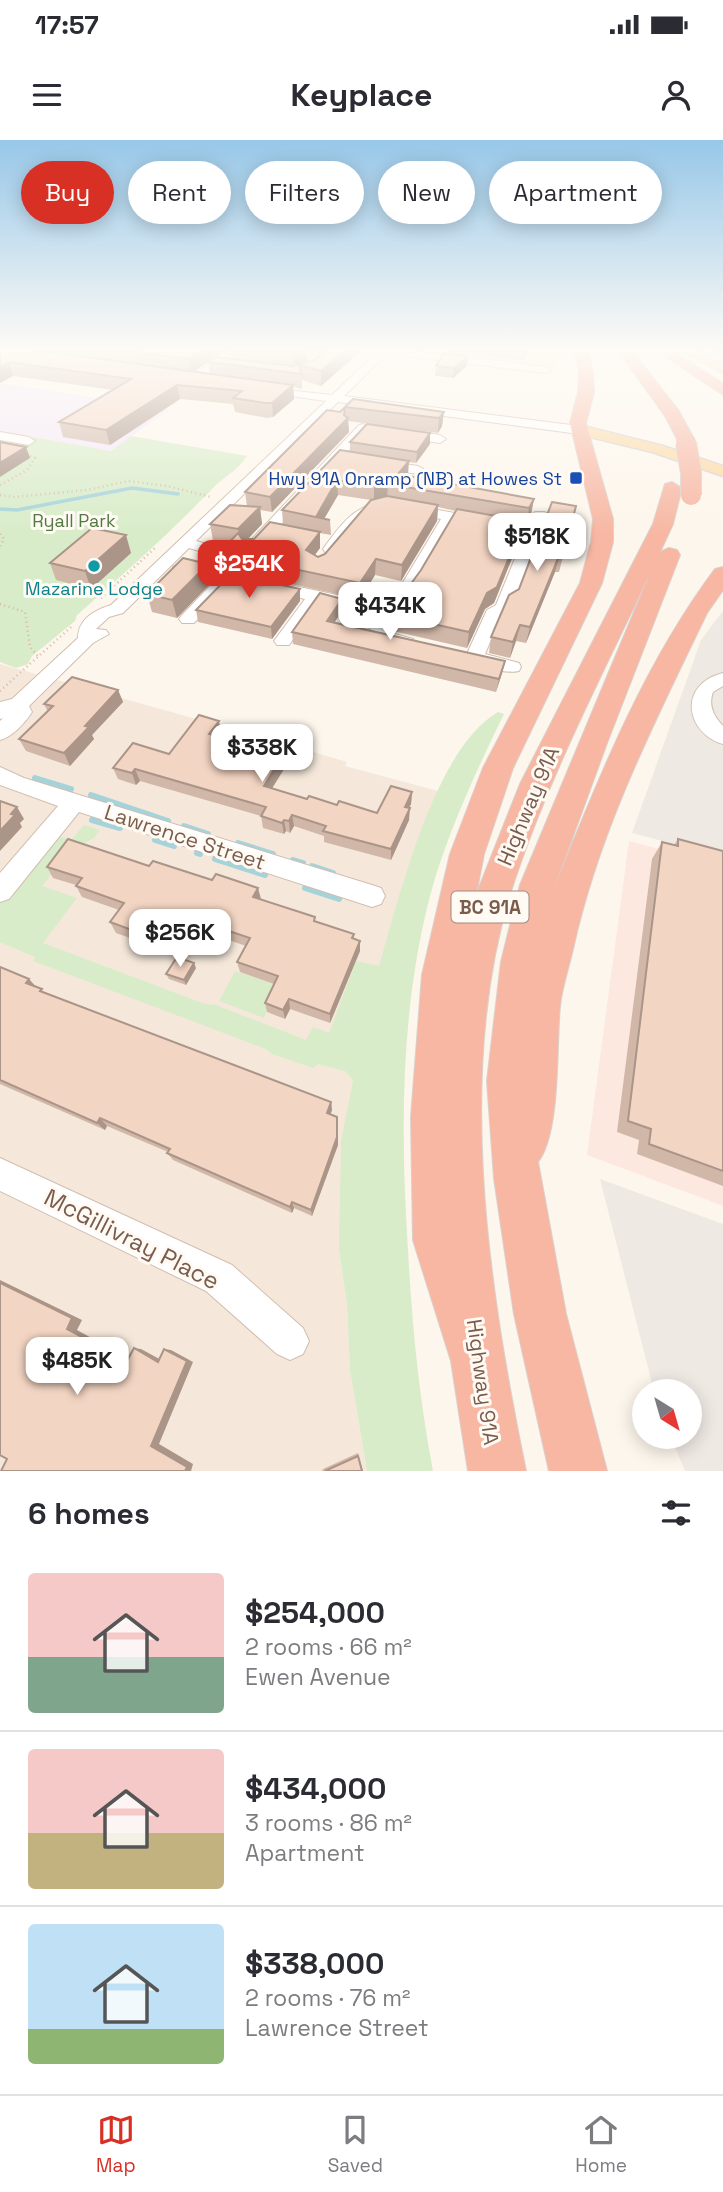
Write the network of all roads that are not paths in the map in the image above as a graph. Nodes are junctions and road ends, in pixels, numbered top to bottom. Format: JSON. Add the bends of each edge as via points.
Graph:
{"nodes":[{"id":1,"x":321,"y":410,"type":"edge"},
{"id":2,"x":409,"y":410,"type":"edge"},
{"id":3,"x":583,"y":410,"type":"edge"},
{"id":4,"x":656,"y":410,"type":"edge"},
{"id":5,"x":669,"y":410,"type":"edge"},
{"id":6,"x":580,"y":435,"type":"junction"},
{"id":7,"x":0,"y":436,"type":"edge"},
{"id":8,"x":676,"y":436,"type":"junction"},
{"id":9,"x":440,"y":439,"type":"dead end"},
{"id":10,"x":29,"y":441,"type":"dead end"},
{"id":11,"x":350,"y":459,"type":"junction"},
{"id":12,"x":418,"y":470,"type":"dead end"},
{"id":13,"x":723,"y":471,"type":"edge"},
{"id":14,"x":723,"y":483,"type":"edge"},
{"id":15,"x":681,"y":491,"type":"junction"},
{"id":16,"x":540,"y":515,"type":"dead end"},
{"id":17,"x":450,"y":516,"type":"junction"},
{"id":18,"x":253,"y":518,"type":"edge"},
{"id":19,"x":273,"y":523,"type":"junction"},
{"id":20,"x":533,"y":531,"type":"junction"},
{"id":21,"x":289,"y":534,"type":"edge"},
{"id":22,"x":312,"y":538,"type":"edge"},
{"id":23,"x":186,"y":543,"type":"junction"},
{"id":24,"x":335,"y":543,"type":"junction"},
{"id":25,"x":250,"y":549,"type":"edge"},
{"id":26,"x":219,"y":552,"type":"edge"},
{"id":27,"x":164,"y":564,"type":"junction"},
{"id":28,"x":318,"y":565,"type":"edge"},
{"id":29,"x":723,"y":574,"type":"edge"},
{"id":30,"x":228,"y":578,"type":"junction"},
{"id":31,"x":316,"y":596,"type":"junction"},
{"id":32,"x":500,"y":607,"type":"joint"},
{"id":33,"x":188,"y":619,"type":"dead end"},
{"id":34,"x":374,"y":623,"type":"junction"},
{"id":35,"x":283,"y":640,"type":"dead end"},
{"id":36,"x":423,"y":646,"type":"edge"},
{"id":37,"x":513,"y":667,"type":"dead end"},
{"id":38,"x":723,"y":678,"type":"edge"},
{"id":39,"x":9,"y":708,"type":"edge"},
{"id":40,"x":0,"y":733,"type":"edge"},
{"id":41,"x":723,"y":737,"type":"edge"},
{"id":42,"x":0,"y":775,"type":"edge"},
{"id":43,"x":74,"y":802,"type":"junction"},
{"id":44,"x":0,"y":891,"type":"edge"},
{"id":45,"x":372,"y":896,"type":"dead end"},
{"id":46,"x":0,"y":1174,"type":"edge"},
{"id":47,"x":517,"y":1178,"type":"junction"},
{"id":48,"x":290,"y":1341,"type":"dead end"},
{"id":49,"x":477,"y":1361,"type":"junction"},
{"id":50,"x":497,"y":1471,"type":"edge"},
{"id":51,"x":578,"y":1471,"type":"edge"}],
"edges":[{"from":1,"to":23,"type":"street"},
{"from":2,"to":6,"type":"street"},
{"from":3,"to":6,"type":"highway"},
{"from":4,"to":8,"type":"highway","name":"Highway 91A","number":"BC 91A"},
{"from":5,"to":8,"type":"highway","name":"Highway 91A","number":"BC 91A"},
{"from":6,"to":13,"type":"main road","via":[[657,449]]},
{"from":6,"to":14,"type":"main road"},
{"from":6,"to":49,"type":"highway","via":[[603,519],[602,542],[591,583],[498,768],[467,854],[441,975],[433,1117],[437,1240]]},
{"from":7,"to":10,"type":"street"},
{"from":8,"to":15,"type":"highway","name":"Highway 91A","number":"BC 91A","bridge":true,"via":[[691,473]]},
{"from":9,"to":11,"type":"street","via":[[370,429]]},
{"from":11,"to":12,"type":"street"},
{"from":11,"to":19,"type":"street"},
{"from":15,"to":47,"type":"highway","name":"Highway 91A","number":"BC 91A","via":[[682,525],[537,885],[520,962],[508,1081]]},
{"from":15,"to":49,"type":"highway","name":"Highway 91A","number":"BC 91A","via":[[534,785],[497,881],[475,961],[463,1044],[460,1189]]},
{"from":16,"to":20,"type":"street"},
{"from":17,"to":20,"type":"street"},
{"from":17,"to":24,"type":"street","via":[[374,505],[363,509]]},
{"from":17,"to":34,"type":"street","via":[[391,611]]},
{"from":18,"to":19,"type":"street"},
{"from":19,"to":21,"type":"street","via":[[278,532]]},
{"from":19,"to":25,"type":"street"},
{"from":20,"to":32,"type":"street"},
{"from":22,"to":24,"type":"street"},
{"from":23,"to":26,"type":"street"},
{"from":23,"to":27,"type":"street"},
{"from":24,"to":28,"type":"street"},
{"from":27,"to":30,"type":"street"},
{"from":27,"to":39,"type":"street","via":[[117,609],[120,617],[112,625],[104,632],[83,631]]},
{"from":29,"to":47,"type":"highway","via":[[695,612],[620,764],[565,905],[541,1004],[535,1091]]},
{"from":30,"to":31,"type":"street"},
{"from":30,"to":33,"type":"street"},
{"from":31,"to":34,"type":"street","via":[[350,603]]},
{"from":31,"to":35,"type":"street"},
{"from":32,"to":37,"type":"street","via":[[468,656]]},
{"from":34,"to":36,"type":"street","via":[[385,638]]},
{"from":38,"to":41,"type":"street","via":[[704,691],[701,713],[706,724]]},
{"from":39,"to":40,"type":"street","via":[[22,712]]},
{"from":42,"to":43,"type":"street","name":"Lawrence Street"},
{"from":43,"to":44,"type":"street"},
{"from":43,"to":45,"type":"street","name":"Lawrence Street"},
{"from":46,"to":48,"type":"street","name":"McGillivray Place","via":[[219,1278]]},
{"from":47,"to":51,"type":"highway","name":"Highway 91A","number":"BC 91A","via":[[540,1314]]},
{"from":49,"to":50,"type":"highway","name":"Highway 91A","number":"BC 91A"}]}
